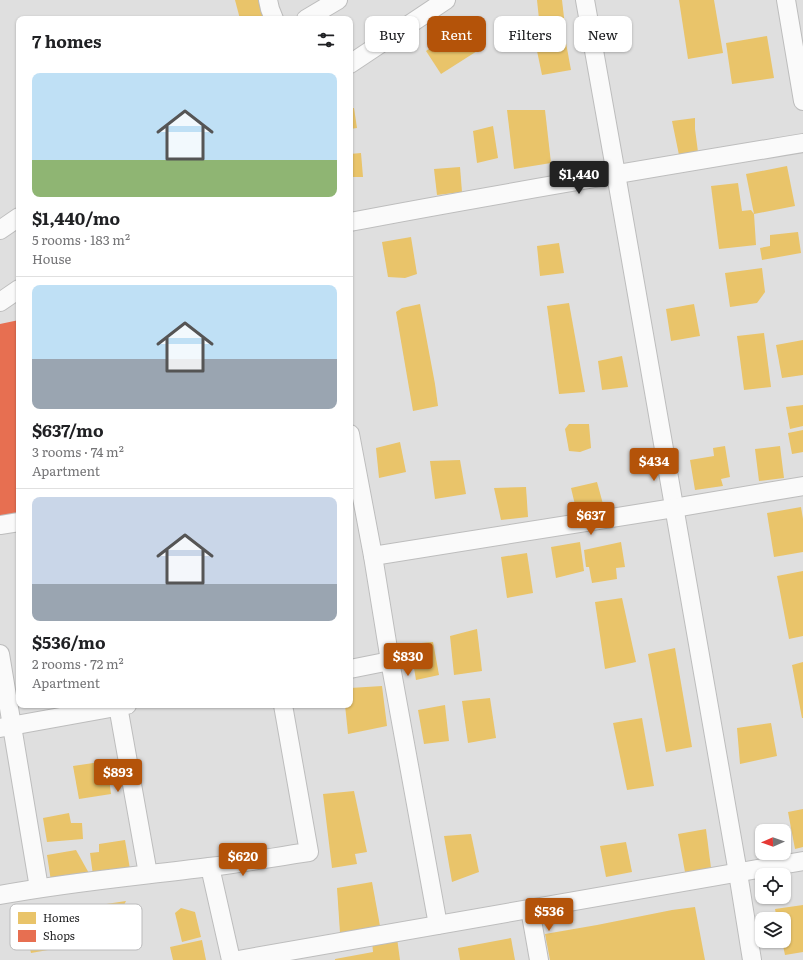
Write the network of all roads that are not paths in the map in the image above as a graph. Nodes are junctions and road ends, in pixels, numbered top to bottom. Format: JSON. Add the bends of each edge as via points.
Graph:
{"nodes":[{"id":1,"x":268,"y":0,"type":"edge"},
{"id":2,"x":338,"y":0,"type":"edge"},
{"id":3,"x":446,"y":0,"type":"edge"},
{"id":4,"x":585,"y":0,"type":"edge"},
{"id":5,"x":786,"y":0,"type":"edge"},
{"id":6,"x":273,"y":16,"type":"edge"},
{"id":7,"x":311,"y":16,"type":"edge"},
{"id":8,"x":353,"y":62,"type":"edge"},
{"id":9,"x":803,"y":100,"type":"edge"},
{"id":10,"x":803,"y":142,"type":"edge"},
{"id":11,"x":616,"y":174,"type":"junction"},
{"id":12,"x":16,"y":219,"type":"edge"},
{"id":13,"x":353,"y":221,"type":"edge"},
{"id":14,"x":0,"y":230,"type":"edge"},
{"id":15,"x":16,"y":291,"type":"edge"},
{"id":16,"x":0,"y":302,"type":"edge"},
{"id":17,"x":353,"y":466,"type":"edge"},
{"id":18,"x":803,"y":486,"type":"edge"},
{"id":19,"x":674,"y":508,"type":"junction"},
{"id":20,"x":16,"y":522,"type":"edge"},
{"id":21,"x":0,"y":525,"type":"edge"},
{"id":22,"x":373,"y":556,"type":"junction"},
{"id":23,"x":0,"y":654,"type":"edge"},
{"id":24,"x":390,"y":661,"type":"junction"},
{"id":25,"x":353,"y":668,"type":"edge"},
{"id":26,"x":112,"y":708,"type":"edge"},
{"id":27,"x":123,"y":708,"type":"edge"},
{"id":28,"x":284,"y":708,"type":"edge"},
{"id":29,"x":6,"y":727,"type":"edge"},
{"id":30,"x":803,"y":861,"type":"edge"},
{"id":31,"x":210,"y":867,"type":"junction"},
{"id":32,"x":738,"y":873,"type":"junction"},
{"id":33,"x":148,"y":874,"type":"junction"},
{"id":34,"x":39,"y":888,"type":"junction"},
{"id":35,"x":0,"y":895,"type":"edge"},
{"id":36,"x":530,"y":909,"type":"junction"},
{"id":37,"x":438,"y":925,"type":"junction"},
{"id":38,"x":231,"y":960,"type":"edge"},
{"id":39,"x":238,"y":960,"type":"edge"},
{"id":40,"x":539,"y":960,"type":"edge"},
{"id":41,"x":752,"y":960,"type":"edge"}],
"edges":[{"from":1,"to":6,"type":"street"},
{"from":2,"to":7,"type":"street"},
{"from":3,"to":8,"type":"street"},
{"from":4,"to":11,"type":"street"},
{"from":5,"to":9,"type":"street"},
{"from":10,"to":11,"type":"street"},
{"from":11,"to":13,"type":"street"},
{"from":11,"to":19,"type":"street"},
{"from":12,"to":14,"type":"street"},
{"from":15,"to":16,"type":"street"},
{"from":17,"to":22,"type":"street"},
{"from":18,"to":19,"type":"street"},
{"from":19,"to":22,"type":"street"},
{"from":19,"to":32,"type":"street"},
{"from":20,"to":21,"type":"street"},
{"from":22,"to":24,"type":"street"},
{"from":23,"to":29,"type":"street"},
{"from":24,"to":25,"type":"street"},
{"from":24,"to":37,"type":"street"},
{"from":26,"to":29,"type":"street"},
{"from":27,"to":33,"type":"street"},
{"from":28,"to":31,"type":"street","via":[[308,852]]},
{"from":29,"to":34,"type":"street"},
{"from":30,"to":32,"type":"street"},
{"from":31,"to":33,"type":"street"},
{"from":31,"to":38,"type":"street"},
{"from":32,"to":36,"type":"street"},
{"from":32,"to":41,"type":"street"},
{"from":33,"to":34,"type":"street"},
{"from":34,"to":35,"type":"street"},
{"from":36,"to":37,"type":"street"},
{"from":36,"to":40,"type":"street"},
{"from":37,"to":39,"type":"street"}]}
